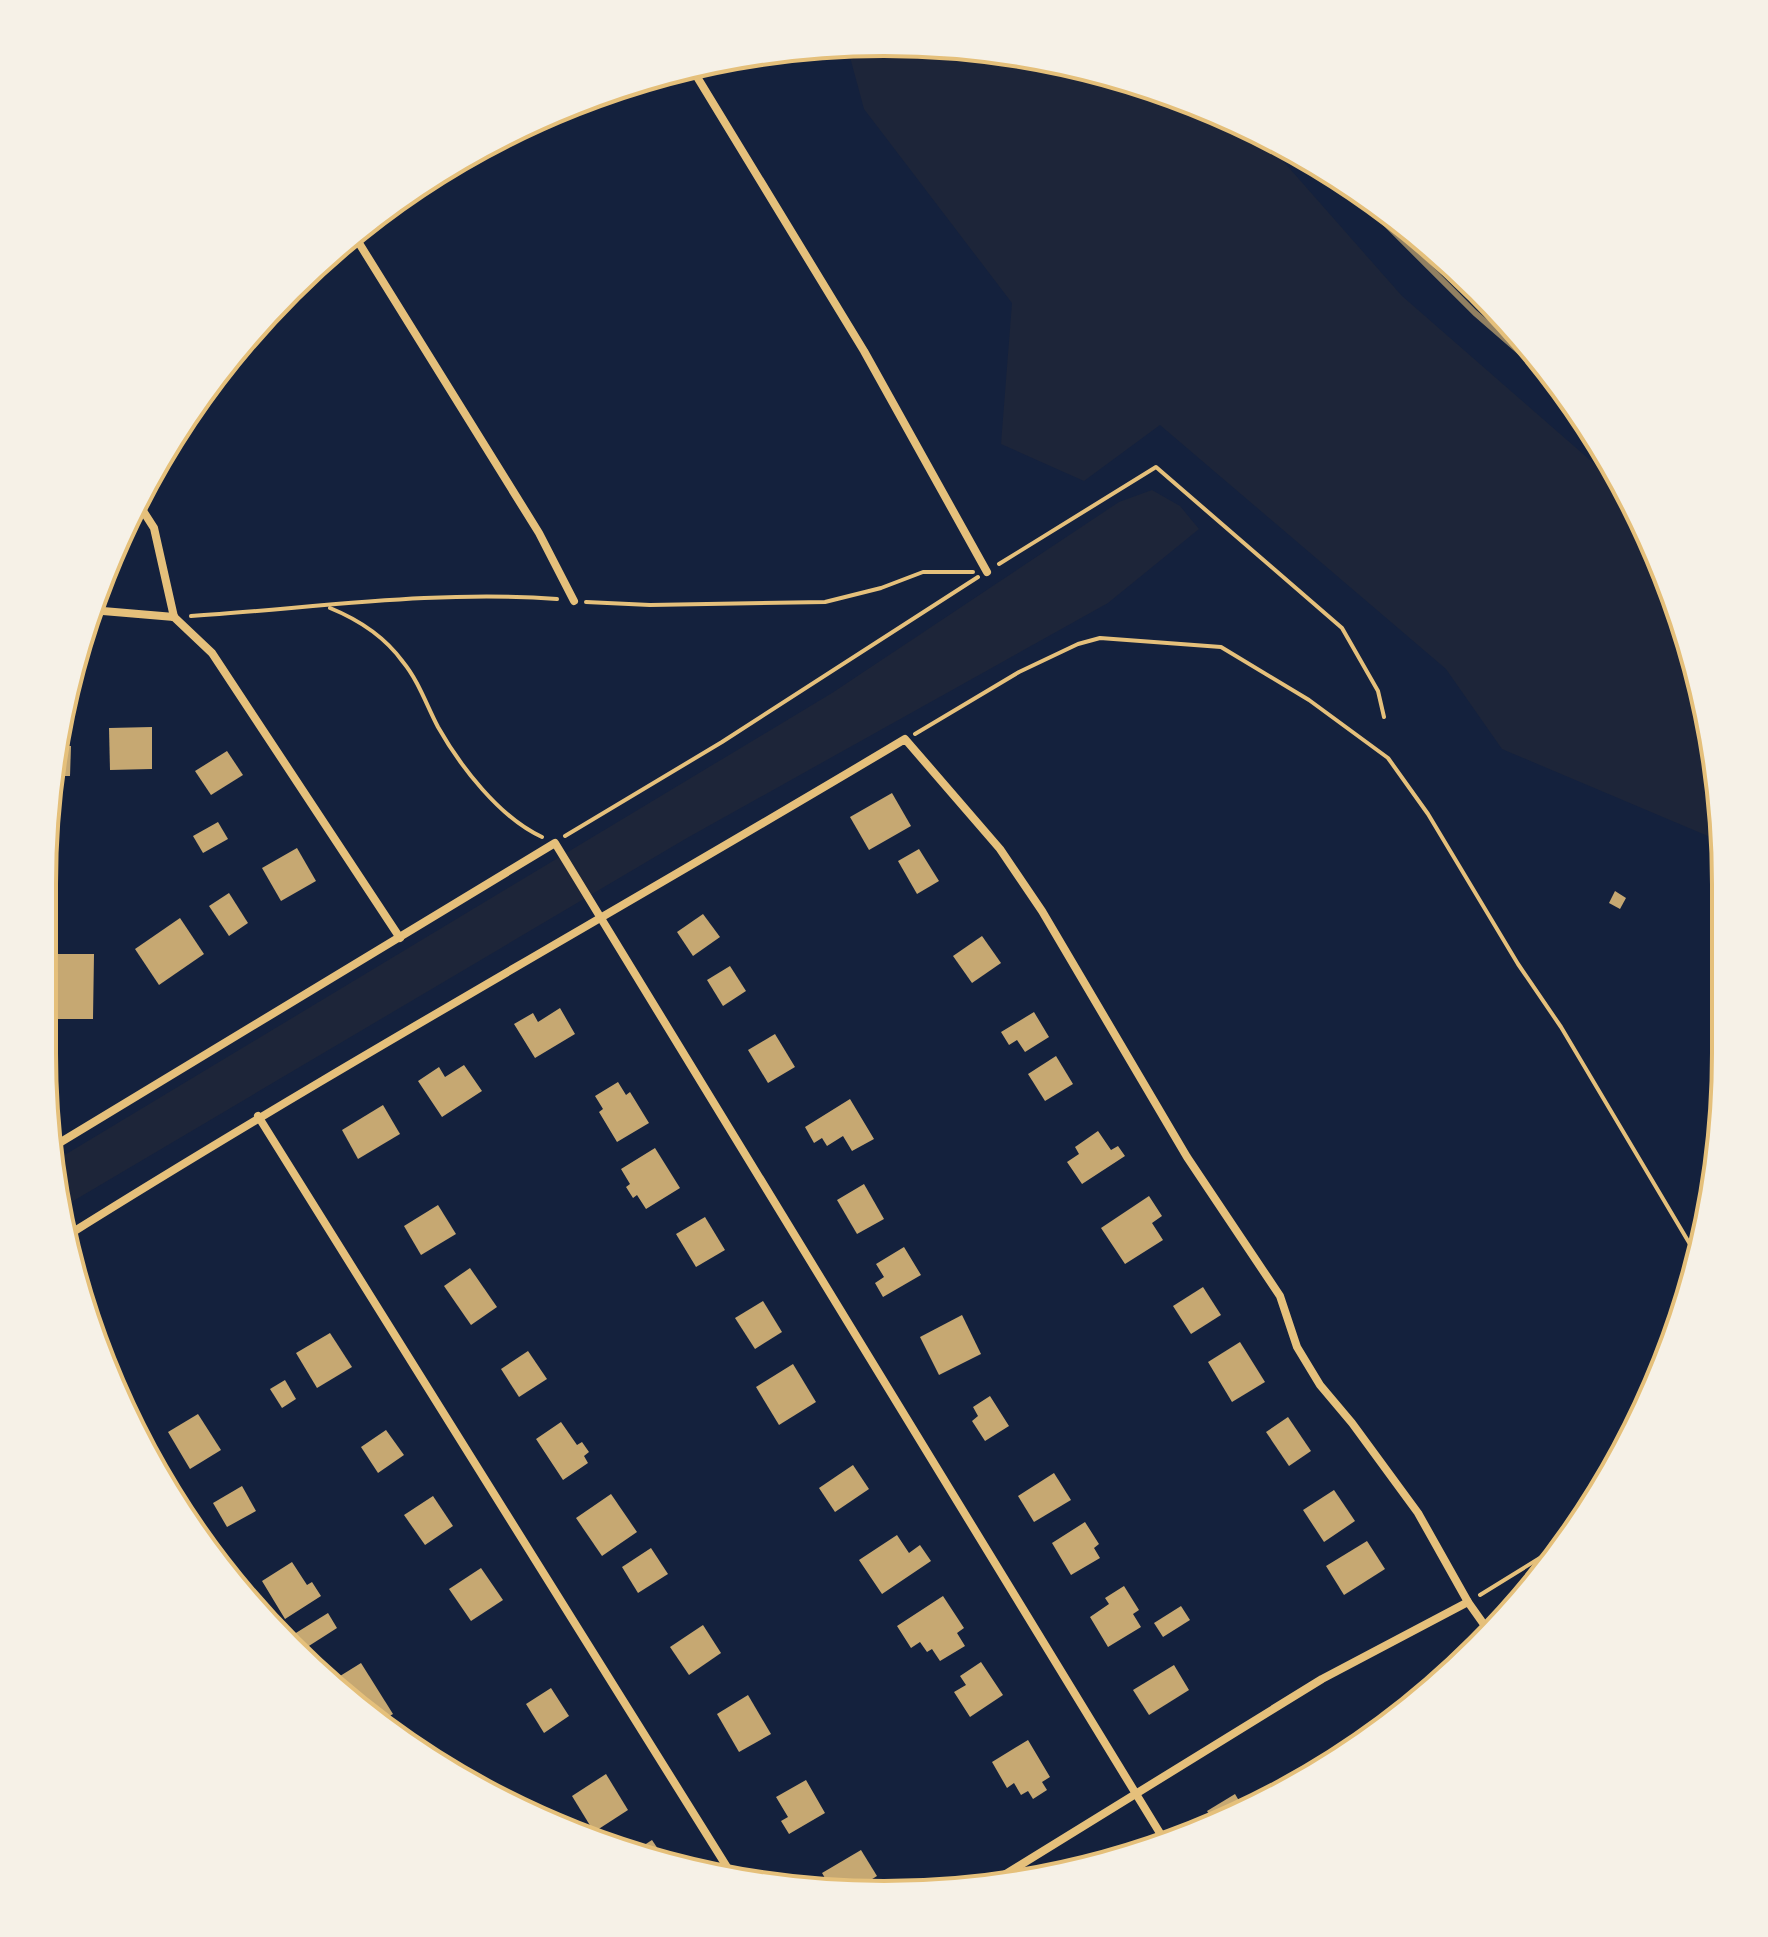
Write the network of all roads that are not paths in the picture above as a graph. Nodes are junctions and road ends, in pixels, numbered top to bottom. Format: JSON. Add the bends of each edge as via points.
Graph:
{"nodes":[{"id":1,"x":697,"y":78,"type":"edge"},
{"id":2,"x":359,"y":244,"type":"edge"},
{"id":3,"x":144,"y":512,"type":"edge"},
{"id":4,"x":987,"y":572,"type":"road end"},
{"id":5,"x":574,"y":601,"type":"dead end"},
{"id":6,"x":103,"y":611,"type":"edge"},
{"id":7,"x":174,"y":617,"type":"junction"},
{"id":8,"x":600,"y":921,"type":"junction"},
{"id":9,"x":400,"y":938,"type":"junction"},
{"id":10,"x":258,"y":1116,"type":"junction"},
{"id":11,"x":61,"y":1142,"type":"edge"},
{"id":12,"x":76,"y":1230,"type":"edge"},
{"id":13,"x":1468,"y":1602,"type":"junction"},
{"id":14,"x":1483,"y":1623,"type":"edge"},
{"id":15,"x":1137,"y":1794,"type":"junction"},
{"id":16,"x":1160,"y":1833,"type":"edge"},
{"id":17,"x":726,"y":1866,"type":"edge"},
{"id":18,"x":1011,"y":1871,"type":"edge"}],
"edges":[{"from":1,"to":4,"type":"street","via":[[864,351]]},
{"from":2,"to":5,"type":"street","via":[[539,533]]},
{"from":3,"to":7,"type":"street","via":[[154,528]]},
{"from":6,"to":7,"type":"street"},
{"from":7,"to":9,"type":"street","via":[[212,653]]},
{"from":8,"to":9,"type":"street","via":[[555,843]]},
{"from":8,"to":10,"type":"street"},
{"from":8,"to":13,"type":"street","via":[[905,739],[1000,849],[1042,911],[1187,1157],[1280,1296],[1297,1347],[1320,1385],[1418,1513]]},
{"from":8,"to":15,"type":"street"},
{"from":9,"to":11,"type":"street"},
{"from":10,"to":12,"type":"street"},
{"from":10,"to":17,"type":"street"},
{"from":13,"to":14,"type":"street"},
{"from":13,"to":15,"type":"street","via":[[1322,1679]]},
{"from":15,"to":16,"type":"street"},
{"from":15,"to":18,"type":"street"}]}
